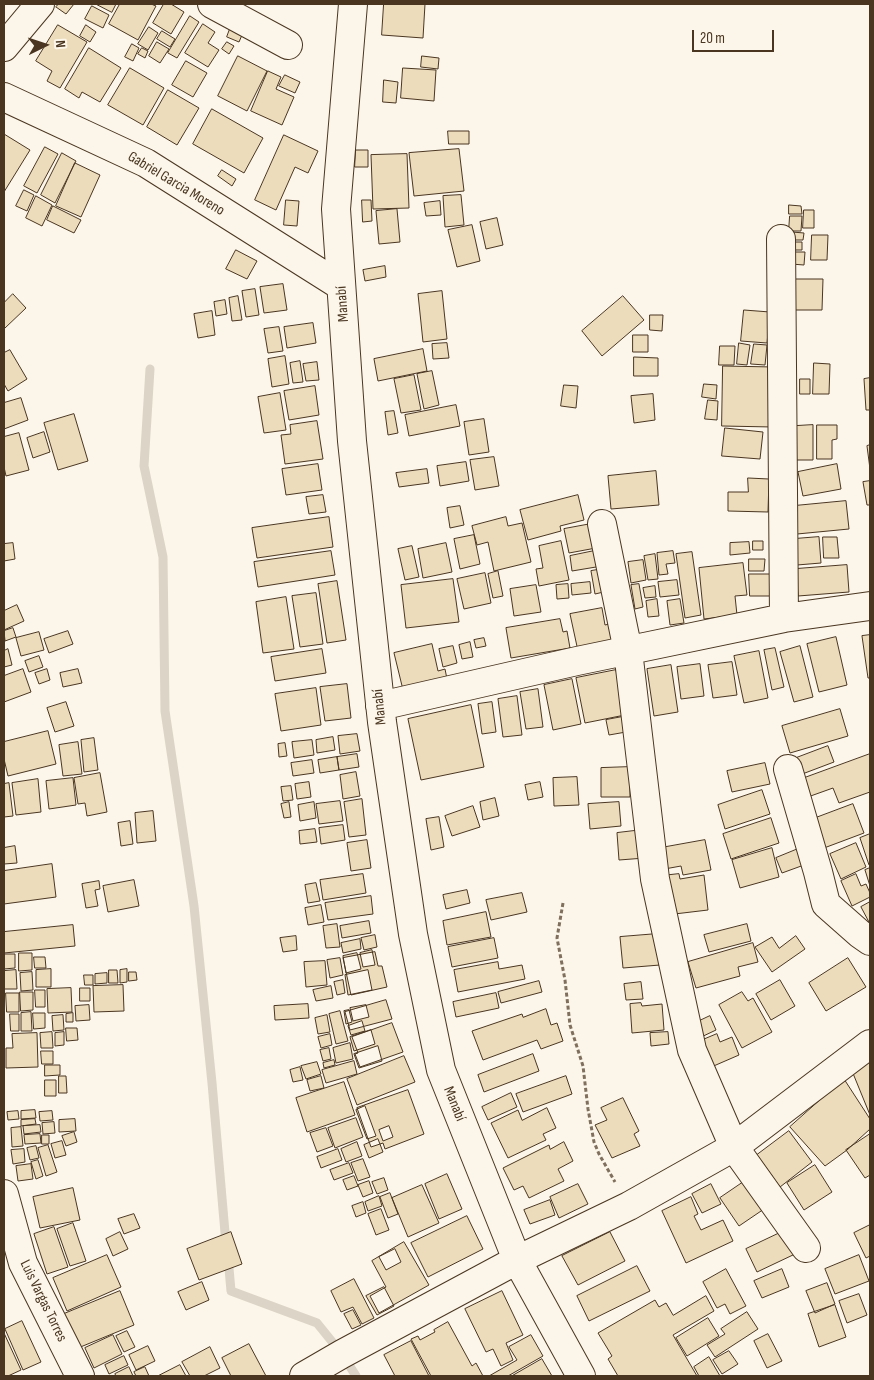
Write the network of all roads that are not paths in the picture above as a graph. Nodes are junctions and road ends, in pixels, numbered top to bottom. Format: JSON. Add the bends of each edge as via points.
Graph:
{"nodes":[{"id":1,"x":40,"y":4,"type":"edge"},
{"id":2,"x":212,"y":4,"type":"edge"},
{"id":3,"x":353,"y":4,"type":"edge"},
{"id":4,"x":288,"y":45,"type":"dead end"},
{"id":5,"x":4,"y":47,"type":"edge"},
{"id":6,"x":4,"y":96,"type":"edge"},
{"id":7,"x":781,"y":240,"type":"dead end"},
{"id":8,"x":341,"y":286,"type":"junction"},
{"id":9,"x":602,"y":524,"type":"dead end"},
{"id":10,"x":870,"y":606,"type":"edge"},
{"id":11,"x":784,"y":618,"type":"junction"},
{"id":12,"x":628,"y":651,"type":"junction"},
{"id":13,"x":380,"y":706,"type":"junction"},
{"id":14,"x":788,"y":769,"type":"dead end"},
{"id":15,"x":870,"y":941,"type":"edge"},
{"id":16,"x":870,"y":1044,"type":"edge"},
{"id":17,"x":734,"y":1147,"type":"junction"},
{"id":18,"x":4,"y":1194,"type":"edge"},
{"id":19,"x":806,"y":1248,"type":"dead end"},
{"id":20,"x":517,"y":1260,"type":"junction"},
{"id":21,"x":80,"y":1376,"type":"edge"},
{"id":22,"x":304,"y":1376,"type":"edge"},
{"id":23,"x":581,"y":1376,"type":"edge"}],
"edges":[{"from":1,"to":5,"type":"street"},
{"from":2,"to":4,"type":"street"},
{"from":3,"to":8,"type":"street","name":"Manabí","via":[[336,209]]},
{"from":6,"to":8,"type":"street","name":"Gabriel Garcia Moreno","via":[[146,163]]},
{"from":7,"to":11,"type":"street"},
{"from":8,"to":13,"type":"street","name":"Manabí","via":[[352,441]]},
{"from":9,"to":12,"type":"street"},
{"from":10,"to":11,"type":"street"},
{"from":11,"to":12,"type":"street"},
{"from":12,"to":13,"type":"street"},
{"from":12,"to":17,"type":"street","via":[[657,888],[692,1050]]},
{"from":13,"to":20,"type":"street","name":"Manabí","via":[[413,934],[441,1070]]},
{"from":14,"to":15,"type":"street","via":[[826,904]]},
{"from":16,"to":17,"type":"street"},
{"from":17,"to":19,"type":"street"},
{"from":17,"to":20,"type":"street","via":[[629,1206]]},
{"from":18,"to":21,"type":"street","name":"Luis Vargas Torres","via":[[23,1263]]},
{"from":20,"to":22,"type":"street"},
{"from":20,"to":23,"type":"street","name":"Manabí"}]}
